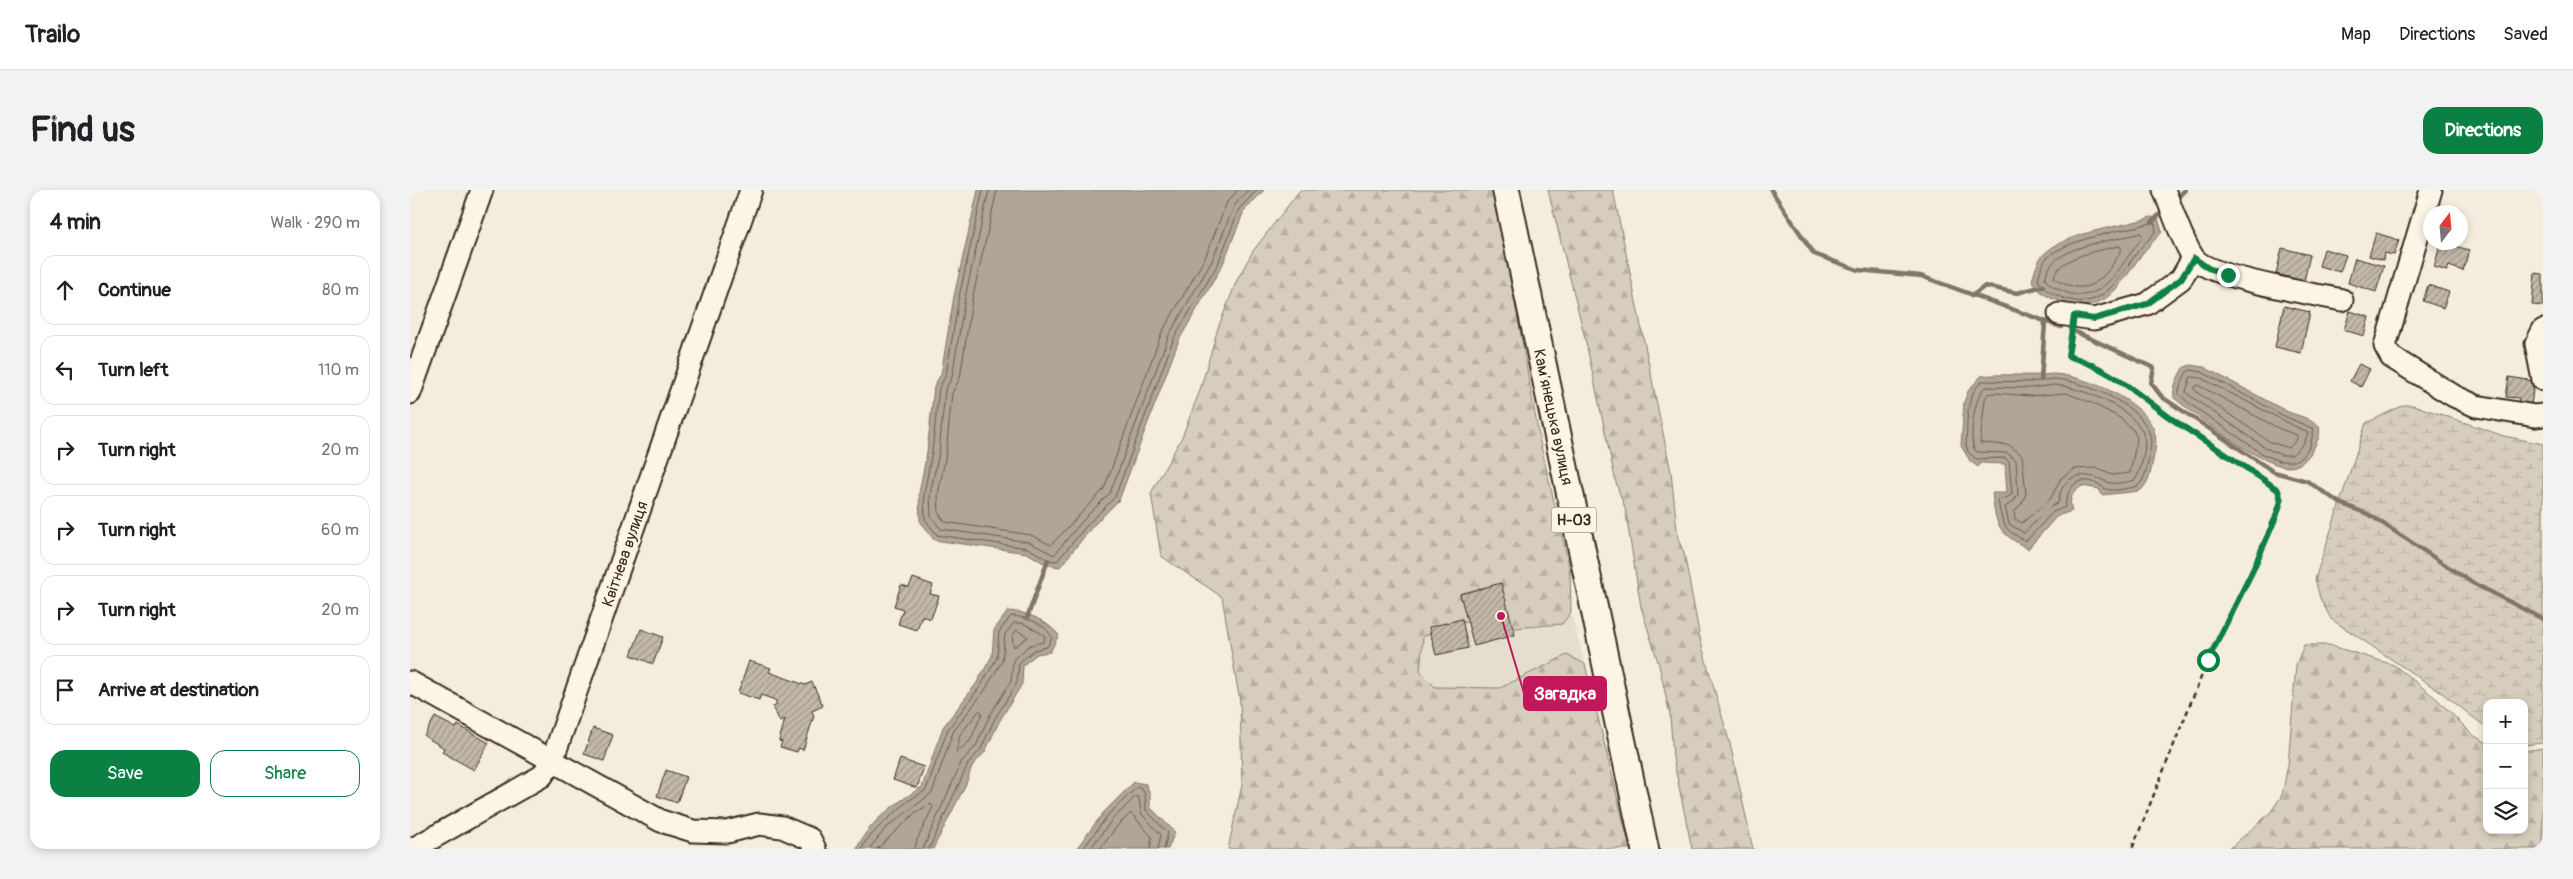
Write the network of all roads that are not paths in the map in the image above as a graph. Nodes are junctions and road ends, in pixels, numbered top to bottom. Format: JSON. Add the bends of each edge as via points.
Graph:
{"nodes":[{"id":1,"x":482,"y":190,"type":"edge"},
{"id":2,"x":751,"y":190,"type":"edge"},
{"id":3,"x":1506,"y":190,"type":"edge"},
{"id":4,"x":2164,"y":190,"type":"edge"},
{"id":5,"x":2430,"y":190,"type":"edge"},
{"id":6,"x":2194,"y":258,"type":"junction"},
{"id":7,"x":2342,"y":300,"type":"dead end"},
{"id":8,"x":2067,"y":315,"type":"road end"},
{"id":9,"x":2543,"y":330,"type":"edge"},
{"id":10,"x":2543,"y":380,"type":"edge"},
{"id":11,"x":410,"y":393,"type":"edge"},
{"id":12,"x":2543,"y":415,"type":"edge"},
{"id":13,"x":410,"y":682,"type":"edge"},
{"id":14,"x":552,"y":761,"type":"junction"},
{"id":15,"x":413,"y":849,"type":"edge"},
{"id":16,"x":815,"y":849,"type":"edge"},
{"id":17,"x":1645,"y":849,"type":"edge"}],
"edges":[{"from":1,"to":11,"type":"street"},
{"from":2,"to":14,"type":"street","name":"Квітнева вулиця"},
{"from":3,"to":17,"type":"main road","name":"Камʼянецька вулиця","number":"Н-03"},
{"from":4,"to":6,"type":"street"},
{"from":5,"to":12,"type":"street","via":[[2385,346],[2391,357],[2476,406]]},
{"from":6,"to":7,"type":"street","via":[[2208,268],[2228,275]]},
{"from":6,"to":8,"type":"street","via":[[2181,279],[2147,304],[2094,319]]},
{"from":9,"to":10,"type":"street","via":[[2536,344]]},
{"from":13,"to":14,"type":"street"},
{"from":14,"to":15,"type":"street","name":"Квітнева вулиця","via":[[542,776]]},
{"from":14,"to":16,"type":"street","via":[[661,821],[693,831],[727,832],[759,824],[782,827],[810,839]]}]}
